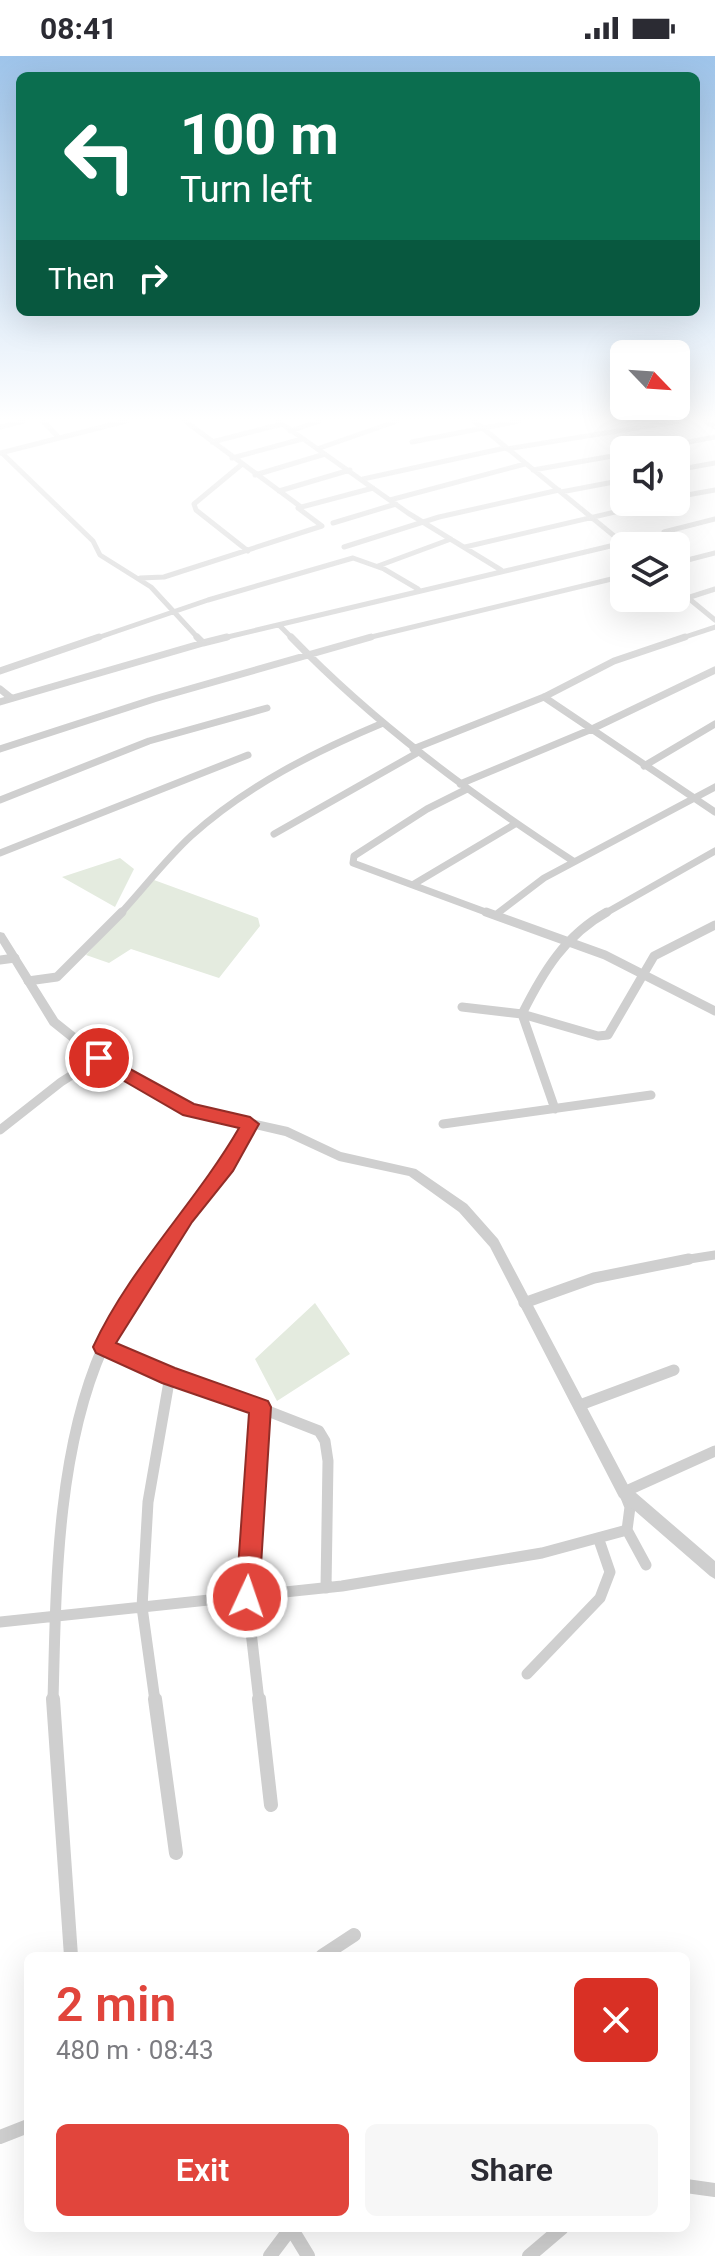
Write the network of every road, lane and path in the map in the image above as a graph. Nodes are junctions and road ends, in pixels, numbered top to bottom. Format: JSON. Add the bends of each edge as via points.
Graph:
{"nodes":[{"id":1,"x":75,"y":524,"type":"edge"},
{"id":2,"x":213,"y":524,"type":"edge"},
{"id":3,"x":319,"y":524,"type":"edge"},
{"id":4,"x":417,"y":524,"type":"edge"},
{"id":5,"x":425,"y":524,"type":"edge"},
{"id":6,"x":560,"y":524,"type":"edge"},
{"id":7,"x":697,"y":524,"type":"edge"},
{"id":8,"x":664,"y":532,"type":"dead end"},
{"id":9,"x":451,"y":539,"type":"junction"},
{"id":10,"x":344,"y":547,"type":"dead end"},
{"id":11,"x":465,"y":547,"type":"junction"},
{"id":12,"x":610,"y":547,"type":"edge"},
{"id":13,"x":248,"y":551,"type":"junction"},
{"id":14,"x":715,"y":553,"type":"edge"},
{"id":15,"x":690,"y":559,"type":"edge"},
{"id":16,"x":378,"y":566,"type":"junction"},
{"id":17,"x":502,"y":570,"type":"junction"},
{"id":18,"x":140,"y":578,"type":"junction"},
{"id":19,"x":610,"y":579,"type":"edge"},
{"id":20,"x":418,"y":589,"type":"junction"},
{"id":21,"x":715,"y":589,"type":"edge"},
{"id":22,"x":690,"y":597,"type":"edge"},
{"id":23,"x":690,"y":600,"type":"edge"},
{"id":24,"x":176,"y":612,"type":"junction"},
{"id":25,"x":715,"y":620,"type":"edge"},
{"id":26,"x":279,"y":625,"type":"junction"},
{"id":27,"x":715,"y":627,"type":"edge"},
{"id":28,"x":203,"y":643,"type":"junction"},
{"id":29,"x":307,"y":656,"type":"junction"},
{"id":30,"x":715,"y":670,"type":"edge"},
{"id":31,"x":0,"y":671,"type":"edge"},
{"id":32,"x":0,"y":689,"type":"edge"},
{"id":33,"x":10,"y":697,"type":"junction"},
{"id":34,"x":544,"y":697,"type":"junction"},
{"id":35,"x":0,"y":702,"type":"edge"},
{"id":36,"x":267,"y":708,"type":"dead end"},
{"id":37,"x":383,"y":723,"type":"junction"},
{"id":38,"x":715,"y":724,"type":"edge"},
{"id":39,"x":592,"y":729,"type":"junction"},
{"id":40,"x":0,"y":749,"type":"edge"},
{"id":41,"x":415,"y":751,"type":"junction"},
{"id":42,"x":248,"y":755,"type":"dead end"},
{"id":43,"x":644,"y":766,"type":"junction"},
{"id":44,"x":464,"y":786,"type":"junction"},
{"id":45,"x":715,"y":787,"type":"edge"},
{"id":46,"x":693,"y":799,"type":"junction"},
{"id":47,"x":0,"y":800,"type":"edge"},
{"id":48,"x":715,"y":812,"type":"edge"},
{"id":49,"x":515,"y":824,"type":"junction"},
{"id":50,"x":274,"y":834,"type":"dead end"},
{"id":51,"x":715,"y":851,"type":"edge"},
{"id":52,"x":0,"y":853,"type":"edge"},
{"id":53,"x":573,"y":861,"type":"junction"},
{"id":54,"x":414,"y":884,"type":"junction"},
{"id":55,"x":498,"y":913,"type":"junction"},
{"id":56,"x":715,"y":925,"type":"edge"},
{"id":57,"x":0,"y":935,"type":"edge"},
{"id":58,"x":566,"y":939,"type":"junction"},
{"id":59,"x":4,"y":960,"type":"edge"},
{"id":60,"x":642,"y":972,"type":"junction"},
{"id":61,"x":28,"y":981,"type":"junction"},
{"id":62,"x":462,"y":1007,"type":"dead end"},
{"id":63,"x":715,"y":1011,"type":"edge"},
{"id":64,"x":522,"y":1014,"type":"junction"},
{"id":65,"x":99,"y":1058,"type":"junction"},
{"id":66,"x":651,"y":1095,"type":"dead end"},
{"id":67,"x":555,"y":1109,"type":"junction"},
{"id":68,"x":250,"y":1124,"type":"junction"},
{"id":69,"x":443,"y":1124,"type":"dead end"},
{"id":70,"x":0,"y":1130,"type":"edge"},
{"id":71,"x":715,"y":1255,"type":"edge"},
{"id":72,"x":524,"y":1303,"type":"junction"},
{"id":73,"x":103,"y":1347,"type":"junction"},
{"id":74,"x":674,"y":1370,"type":"dead end"},
{"id":75,"x":170,"y":1376,"type":"junction"},
{"id":76,"x":580,"y":1405,"type":"junction"},
{"id":77,"x":260,"y":1407,"type":"junction"},
{"id":78,"x":715,"y":1451,"type":"edge"},
{"id":79,"x":624,"y":1492,"type":"junction"},
{"id":80,"x":627,"y":1530,"type":"junction"},
{"id":81,"x":599,"y":1540,"type":"junction"},
{"id":82,"x":646,"y":1565,"type":"dead end"},
{"id":83,"x":715,"y":1571,"type":"edge"},
{"id":84,"x":326,"y":1588,"type":"junction"},
{"id":85,"x":247,"y":1597,"type":"junction"},
{"id":86,"x":142,"y":1607,"type":"junction"},
{"id":87,"x":55,"y":1617,"type":"junction"},
{"id":88,"x":0,"y":1622,"type":"edge"},
{"id":89,"x":527,"y":1674,"type":"dead end"},
{"id":90,"x":271,"y":1805,"type":"dead end"},
{"id":91,"x":176,"y":1853,"type":"dead end"},
{"id":92,"x":354,"y":1935,"type":"dead end"},
{"id":93,"x":71,"y":1952,"type":"edge"},
{"id":94,"x":328,"y":1952,"type":"edge"},
{"id":95,"x":24,"y":2128,"type":"edge"},
{"id":96,"x":0,"y":2137,"type":"edge"},
{"id":97,"x":690,"y":2187,"type":"edge"},
{"id":98,"x":715,"y":2190,"type":"edge"},
{"id":99,"x":288,"y":2232,"type":"edge"},
{"id":100,"x":293,"y":2232,"type":"edge"},
{"id":101,"x":557,"y":2232,"type":"edge"},
{"id":102,"x":270,"y":2256,"type":"edge"},
{"id":103,"x":308,"y":2256,"type":"edge"},
{"id":104,"x":529,"y":2256,"type":"edge"}],
"edges":[{"from":1,"to":18,"type":"street","via":[[100,555]]},
{"from":2,"to":13,"type":"street"},
{"from":3,"to":13,"type":"street"},
{"from":4,"to":10,"type":"street"},
{"from":5,"to":9,"type":"street"},
{"from":6,"to":11,"type":"street"},
{"from":7,"to":8,"type":"street"},
{"from":9,"to":11,"type":"street"},
{"from":9,"to":16,"type":"street"},
{"from":11,"to":17,"type":"street"},
{"from":12,"to":17,"type":"street"},
{"from":13,"to":18,"type":"street","via":[[164,577]]},
{"from":14,"to":15,"type":"street"},
{"from":16,"to":20,"type":"street"},
{"from":16,"to":24,"type":"street","via":[[353,558]]},
{"from":17,"to":20,"type":"street"},
{"from":18,"to":24,"type":"street"},
{"from":19,"to":29,"type":"street"},
{"from":20,"to":26,"type":"street"},
{"from":21,"to":22,"type":"street"},
{"from":23,"to":25,"type":"street"},
{"from":24,"to":28,"type":"street"},
{"from":24,"to":31,"type":"street"},
{"from":26,"to":28,"type":"street"},
{"from":26,"to":29,"type":"street"},
{"from":27,"to":34,"type":"street","via":[[614,661]]},
{"from":28,"to":33,"type":"street"},
{"from":29,"to":37,"type":"street"},
{"from":29,"to":40,"type":"street","via":[[148,699]]},
{"from":30,"to":39,"type":"street"},
{"from":32,"to":33,"type":"street"},
{"from":33,"to":35,"type":"street"},
{"from":34,"to":39,"type":"street"},
{"from":34,"to":41,"type":"street"},
{"from":36,"to":47,"type":"street","via":[[149,741]]},
{"from":37,"to":41,"type":"street"},
{"from":37,"to":61,"type":"street","via":[[330,745],[229,805],[190,837],[57,977]]},
{"from":38,"to":43,"type":"street"},
{"from":39,"to":43,"type":"street"},
{"from":39,"to":44,"type":"street"},
{"from":41,"to":44,"type":"street"},
{"from":41,"to":50,"type":"street"},
{"from":42,"to":52,"type":"street"},
{"from":43,"to":46,"type":"street"},
{"from":44,"to":49,"type":"street"},
{"from":44,"to":54,"type":"street","via":[[352,860]]},
{"from":45,"to":46,"type":"street"},
{"from":46,"to":48,"type":"street"},
{"from":46,"to":53,"type":"street"},
{"from":49,"to":53,"type":"street"},
{"from":49,"to":54,"type":"street"},
{"from":51,"to":58,"type":"street","via":[[627,897]]},
{"from":53,"to":55,"type":"street"},
{"from":54,"to":55,"type":"street"},
{"from":55,"to":58,"type":"street"},
{"from":56,"to":60,"type":"street","via":[[664,949]]},
{"from":57,"to":59,"type":"street"},
{"from":58,"to":60,"type":"street"},
{"from":58,"to":64,"type":"street"},
{"from":59,"to":61,"type":"street"},
{"from":60,"to":63,"type":"street"},
{"from":60,"to":64,"type":"street","via":[[608,1035]]},
{"from":61,"to":65,"type":"street","via":[[54,1022]]},
{"from":62,"to":64,"type":"street"},
{"from":64,"to":67,"type":"street"},
{"from":65,"to":68,"type":"street","via":[[189,1110]]},
{"from":65,"to":70,"type":"street"},
{"from":66,"to":67,"type":"street"},
{"from":67,"to":69,"type":"street"},
{"from":68,"to":72,"type":"street","via":[[304,1137],[339,1156],[399,1166],[444,1192],[481,1224]]},
{"from":68,"to":73,"type":"street"},
{"from":71,"to":72,"type":"street","via":[[593,1280]]},
{"from":72,"to":76,"type":"street"},
{"from":73,"to":75,"type":"street"},
{"from":73,"to":87,"type":"street","via":[[71,1450]]},
{"from":74,"to":76,"type":"street"},
{"from":75,"to":77,"type":"street"},
{"from":75,"to":86,"type":"street","via":[[148,1502]]},
{"from":76,"to":79,"type":"street"},
{"from":77,"to":84,"type":"street","via":[[319,1431],[325,1441]]},
{"from":77,"to":85,"type":"street"},
{"from":78,"to":79,"type":"street"},
{"from":79,"to":80,"type":"street","via":[[630,1507]]},
{"from":79,"to":83,"type":"street"},
{"from":80,"to":81,"type":"street"},
{"from":80,"to":82,"type":"street"},
{"from":81,"to":84,"type":"street"},
{"from":81,"to":89,"type":"street","via":[[610,1572],[600,1598]]},
{"from":84,"to":85,"type":"street"},
{"from":85,"to":86,"type":"street"},
{"from":85,"to":90,"type":"street"},
{"from":86,"to":87,"type":"street"},
{"from":86,"to":91,"type":"street"},
{"from":87,"to":88,"type":"street"},
{"from":87,"to":93,"type":"street","via":[[52,1724]]},
{"from":92,"to":94,"type":"street"},
{"from":95,"to":96,"type":"street"},
{"from":97,"to":98,"type":"street"},
{"from":99,"to":102,"type":"street"},
{"from":100,"to":103,"type":"street"},
{"from":101,"to":104,"type":"street"}]}
